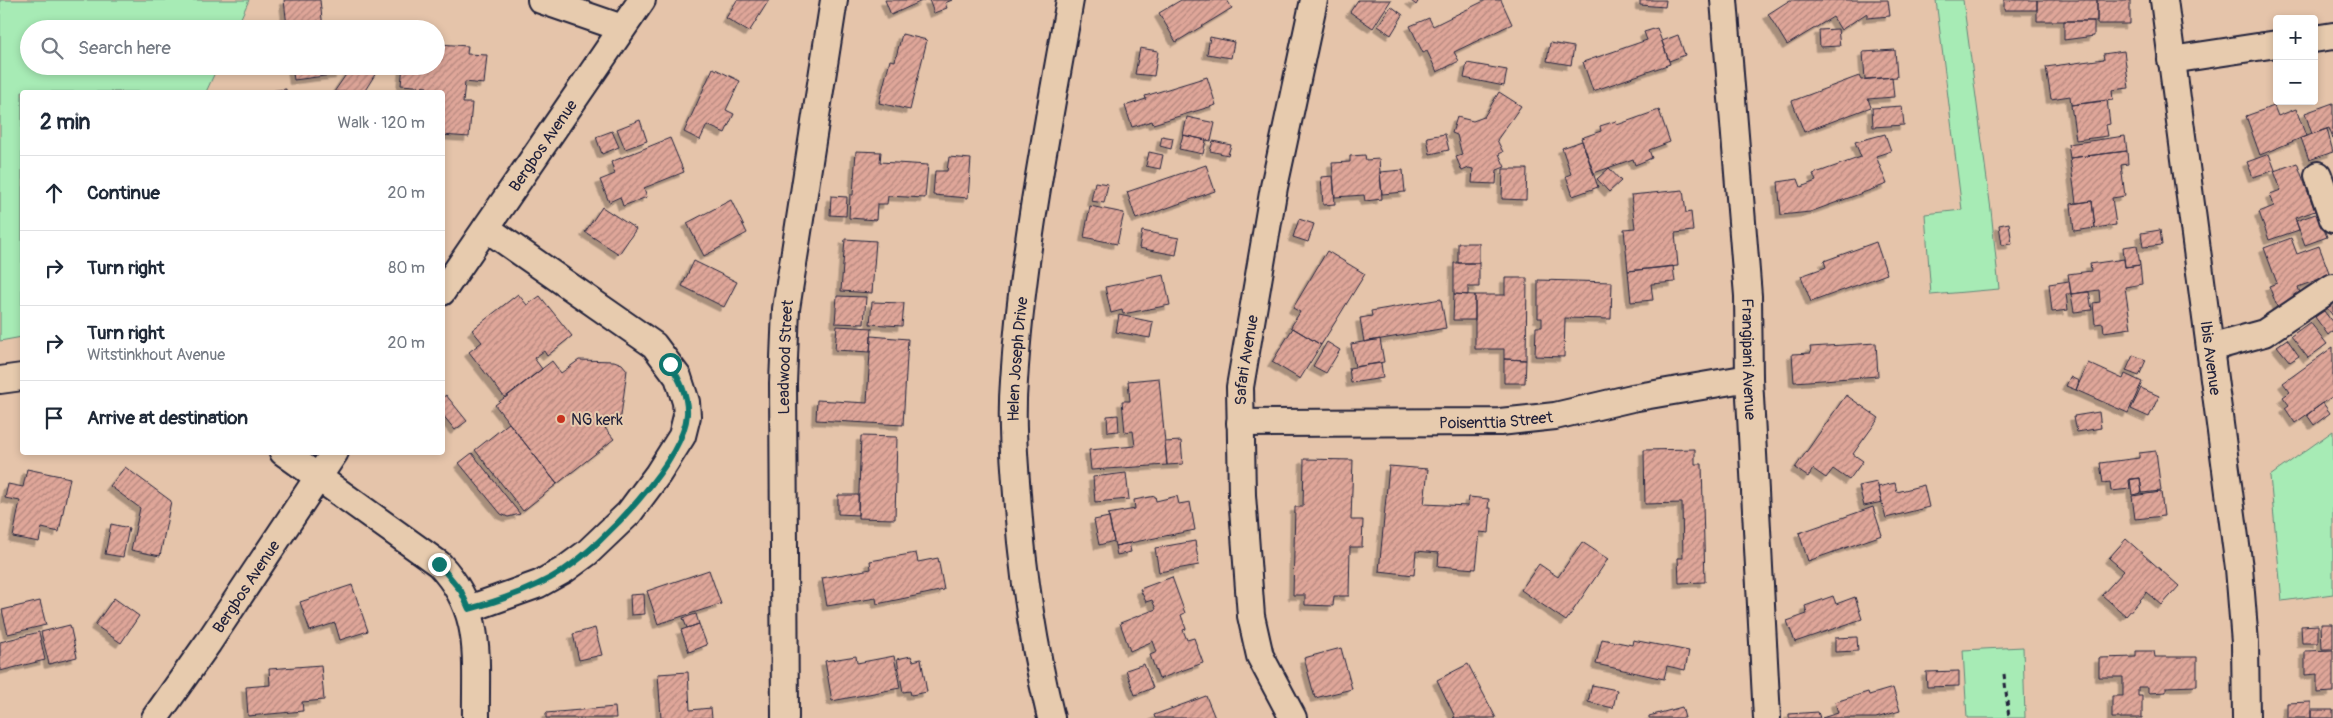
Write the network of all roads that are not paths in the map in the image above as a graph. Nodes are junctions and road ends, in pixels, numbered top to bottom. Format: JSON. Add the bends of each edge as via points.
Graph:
{"nodes":[{"id":1,"x":540,"y":0,"type":"edge"},
{"id":2,"x":642,"y":0,"type":"edge"},
{"id":3,"x":834,"y":0,"type":"edge"},
{"id":4,"x":1070,"y":0,"type":"edge"},
{"id":5,"x":1314,"y":0,"type":"edge"},
{"id":6,"x":1724,"y":0,"type":"edge"},
{"id":7,"x":2164,"y":0,"type":"edge"},
{"id":8,"x":622,"y":28,"type":"junction"},
{"id":9,"x":2333,"y":36,"type":"edge"},
{"id":10,"x":2318,"y":38,"type":"edge"},
{"id":11,"x":2273,"y":45,"type":"edge"},
{"id":12,"x":2171,"y":60,"type":"junction"},
{"id":13,"x":2318,"y":175,"type":"dead end"},
{"id":14,"x":2333,"y":219,"type":"edge"},
{"id":15,"x":486,"y":228,"type":"junction"},
{"id":16,"x":2333,"y":287,"type":"edge"},
{"id":17,"x":445,"y":288,"type":"edge"},
{"id":18,"x":2210,"y":348,"type":"junction"},
{"id":19,"x":20,"y":377,"type":"edge"},
{"id":20,"x":1749,"y":378,"type":"junction"},
{"id":21,"x":0,"y":380,"type":"edge"},
{"id":22,"x":1240,"y":423,"type":"junction"},
{"id":23,"x":287,"y":455,"type":"edge"},
{"id":24,"x":333,"y":455,"type":"edge"},
{"id":25,"x":318,"y":477,"type":"junction"},
{"id":26,"x":469,"y":609,"type":"junction"},
{"id":27,"x":155,"y":718,"type":"edge"},
{"id":28,"x":476,"y":718,"type":"edge"},
{"id":29,"x":785,"y":718,"type":"edge"},
{"id":30,"x":1051,"y":718,"type":"edge"},
{"id":31,"x":1293,"y":718,"type":"edge"},
{"id":32,"x":1767,"y":718,"type":"edge"},
{"id":33,"x":2246,"y":718,"type":"edge"}],
"edges":[{"from":1,"to":8,"type":"street"},
{"from":2,"to":8,"type":"street","name":"Bergbos Avenue"},
{"from":3,"to":29,"type":"street","name":"Leadwood Street","via":[[786,309],[783,383]]},
{"from":4,"to":30,"type":"street","name":"Helen Joseph Drive","via":[[1032,217],[1014,382],[1015,464],[1022,562],[1035,652]]},
{"from":5,"to":22,"type":"street","name":"Safari Avenue","via":[[1274,187],[1245,353]]},
{"from":6,"to":20,"type":"street","name":"Frangipani Avenue","via":[[1748,296]]},
{"from":7,"to":12,"type":"street","name":"Ibis Avenue"},
{"from":8,"to":15,"type":"street","name":"Bergbos Avenue"},
{"from":9,"to":10,"type":"street"},
{"from":11,"to":12,"type":"street"},
{"from":12,"to":18,"type":"street","name":"Ibis Avenue"},
{"from":13,"to":14,"type":"street"},
{"from":15,"to":17,"type":"street","name":"Bergbos Avenue"},
{"from":15,"to":26,"type":"street","via":[[654,345],[678,377],[687,416],[682,436],[658,474],[629,513],[587,552],[539,584]]},
{"from":16,"to":18,"type":"street","via":[[2264,333]]},
{"from":18,"to":33,"type":"street","name":"Ibis Avenue","via":[[2239,568],[2246,643]]},
{"from":19,"to":21,"type":"street"},
{"from":20,"to":22,"type":"street","name":"Poisenttia Street","via":[[1632,398],[1555,416],[1500,422]]},
{"from":20,"to":32,"type":"street","name":"Frangipani Avenue"},
{"from":22,"to":31,"type":"street","name":"Safari Avenue","via":[[1242,495],[1254,637],[1260,656]]},
{"from":23,"to":25,"type":"street"},
{"from":24,"to":25,"type":"street","name":"Bergbos Avenue"},
{"from":25,"to":26,"type":"street","via":[[439,564],[461,591]]},
{"from":25,"to":27,"type":"street","name":"Bergbos Avenue"},
{"from":26,"to":28,"type":"street","via":[[476,648]]}]}
